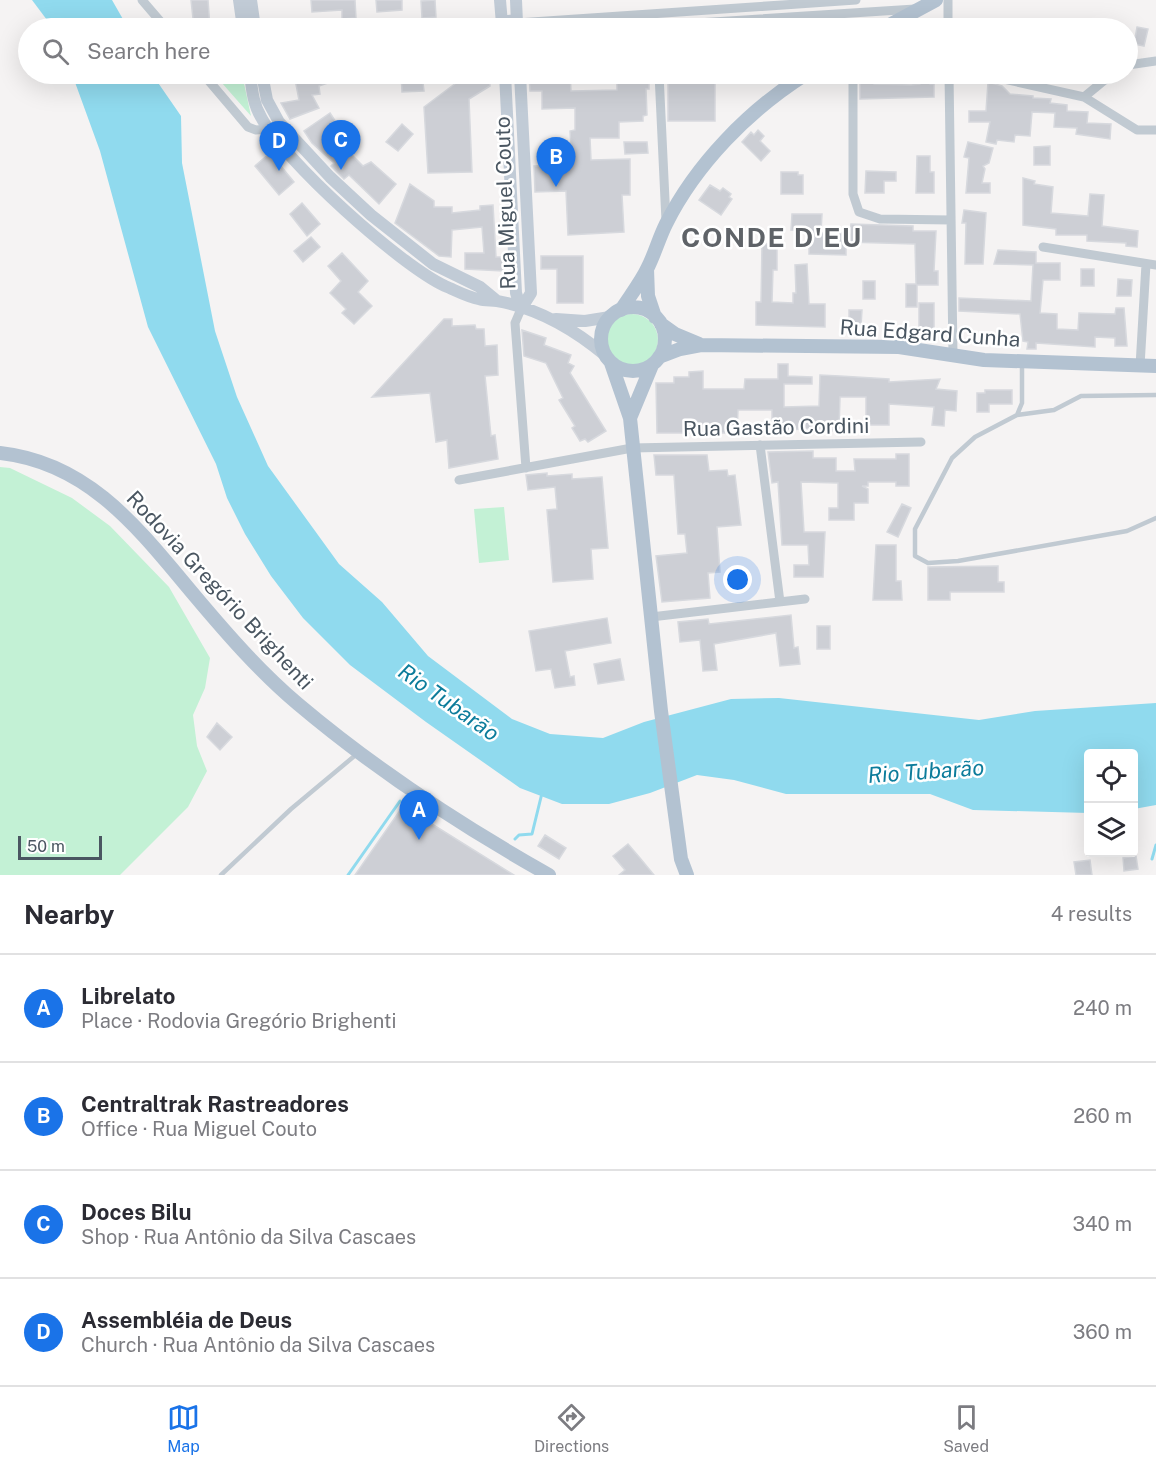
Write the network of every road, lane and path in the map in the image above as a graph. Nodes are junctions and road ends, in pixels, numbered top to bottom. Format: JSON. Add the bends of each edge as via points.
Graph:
{"nodes":[{"id":1,"x":142,"y":0,"type":"edge"},
{"id":2,"x":238,"y":0,"type":"edge"},
{"id":3,"x":251,"y":0,"type":"edge"},
{"id":4,"x":500,"y":0,"type":"edge"},
{"id":5,"x":516,"y":0,"type":"edge"},
{"id":6,"x":856,"y":0,"type":"edge"},
{"id":7,"x":936,"y":0,"type":"edge"},
{"id":8,"x":948,"y":0,"type":"edge"},
{"id":9,"x":920,"y":9,"type":"junction"},
{"id":10,"x":657,"y":14,"type":"junction"},
{"id":11,"x":157,"y":18,"type":"edge"},
{"id":12,"x":241,"y":18,"type":"edge"},
{"id":13,"x":254,"y":18,"type":"edge"},
{"id":14,"x":501,"y":18,"type":"edge"},
{"id":15,"x":517,"y":18,"type":"edge"},
{"id":16,"x":611,"y":18,"type":"edge"},
{"id":17,"x":657,"y":18,"type":"edge"},
{"id":18,"x":789,"y":18,"type":"edge"},
{"id":19,"x":903,"y":18,"type":"edge"},
{"id":20,"x":948,"y":18,"type":"edge"},
{"id":21,"x":1156,"y":61,"type":"edge"},
{"id":22,"x":1138,"y":64,"type":"edge"},
{"id":23,"x":211,"y":84,"type":"edge"},
{"id":24,"x":252,"y":84,"type":"edge"},
{"id":25,"x":264,"y":84,"type":"edge"},
{"id":26,"x":506,"y":84,"type":"edge"},
{"id":27,"x":521,"y":84,"type":"edge"},
{"id":28,"x":659,"y":84,"type":"edge"},
{"id":29,"x":792,"y":84,"type":"edge"},
{"id":30,"x":853,"y":84,"type":"edge"},
{"id":31,"x":949,"y":84,"type":"edge"},
{"id":32,"x":1026,"y":84,"type":"edge"},
{"id":33,"x":1100,"y":84,"type":"edge"},
{"id":34,"x":521,"y":90,"type":"junction"},
{"id":35,"x":506,"y":91,"type":"junction"},
{"id":36,"x":1084,"y":97,"type":"junction"},
{"id":37,"x":273,"y":126,"type":"junction"},
{"id":38,"x":1156,"y":130,"type":"edge"},
{"id":39,"x":509,"y":149,"type":"junction"},
{"id":40,"x":524,"y":150,"type":"junction"},
{"id":41,"x":353,"y":199,"type":"junction"},
{"id":42,"x":345,"y":209,"type":"junction"},
{"id":43,"x":951,"y":220,"type":"junction"},
{"id":44,"x":666,"y":224,"type":"junction"},
{"id":45,"x":1043,"y":246,"type":"dead end"},
{"id":46,"x":414,"y":258,"type":"junction"},
{"id":47,"x":1151,"y":265,"type":"edge"},
{"id":48,"x":648,"y":268,"type":"junction"},
{"id":49,"x":521,"y":309,"type":"junction"},
{"id":50,"x":616,"y":313,"type":"junction"},
{"id":51,"x":549,"y":319,"type":"junction"},
{"id":52,"x":658,"y":320,"type":"junction"},
{"id":53,"x":701,"y":345,"type":"junction"},
{"id":54,"x":952,"y":355,"type":"junction"},
{"id":55,"x":608,"y":359,"type":"junction"},
{"id":56,"x":655,"y":361,"type":"junction"},
{"id":57,"x":1022,"y":361,"type":"junction"},
{"id":58,"x":1140,"y":366,"type":"junction"},
{"id":59,"x":1156,"y":366,"type":"edge"},
{"id":60,"x":1156,"y":395,"type":"edge"},
{"id":61,"x":1017,"y":415,"type":"junction"},
{"id":62,"x":630,"y":418,"type":"junction"},
{"id":63,"x":921,"y":442,"type":"dead end"},
{"id":64,"x":760,"y":446,"type":"junction"},
{"id":65,"x":632,"y":448,"type":"junction"},
{"id":66,"x":0,"y":453,"type":"edge"},
{"id":67,"x":526,"y":468,"type":"junction"},
{"id":68,"x":459,"y":480,"type":"dead end"},
{"id":69,"x":1156,"y":518,"type":"edge"},
{"id":70,"x":805,"y":599,"type":"dead end"},
{"id":71,"x":780,"y":602,"type":"junction"},
{"id":72,"x":651,"y":617,"type":"junction"},
{"id":73,"x":360,"y":752,"type":"junction"},
{"id":74,"x":680,"y":855,"type":"junction"},
{"id":75,"x":220,"y":875,"type":"edge"},
{"id":76,"x":549,"y":875,"type":"edge"},
{"id":77,"x":678,"y":875,"type":"edge"},
{"id":78,"x":687,"y":875,"type":"edge"}],
"edges":[{"from":1,"to":11,"type":"street"},
{"from":2,"to":12,"type":"main road"},
{"from":3,"to":13,"type":"main road"},
{"from":4,"to":14,"type":"main road"},
{"from":5,"to":15,"type":"main road"},
{"from":6,"to":10,"type":"street"},
{"from":7,"to":9,"type":"main road"},
{"from":8,"to":20,"type":"street"},
{"from":9,"to":18,"type":"street"},
{"from":9,"to":19,"type":"main road"},
{"from":10,"to":16,"type":"street"},
{"from":10,"to":17,"type":"street"},
{"from":21,"to":22,"type":"street"},
{"from":23,"to":37,"type":"street","via":[[248,127],[256,130]]},
{"from":24,"to":37,"type":"main road","via":[[256,108]]},
{"from":25,"to":37,"type":"main road"},
{"from":26,"to":35,"type":"main road","name":"Rua Miguel Couto"},
{"from":27,"to":34,"type":"main road","name":"Rua Miguel Couto"},
{"from":28,"to":44,"type":"street"},
{"from":29,"to":44,"type":"main road","via":[[736,129],[693,182]]},
{"from":30,"to":43,"type":"street","via":[[853,194],[859,212],[880,219]]},
{"from":31,"to":43,"type":"street"},
{"from":32,"to":36,"type":"street"},
{"from":33,"to":36,"type":"street"},
{"from":34,"to":35,"type":"main road"},
{"from":34,"to":40,"type":"main road","name":"Rua Miguel Couto"},
{"from":35,"to":39,"type":"main road","name":"Rua Miguel Couto"},
{"from":36,"to":38,"type":"street","via":[[1137,130]]},
{"from":37,"to":41,"type":"main road"},
{"from":37,"to":42,"type":"main road","via":[[298,164]]},
{"from":39,"to":40,"type":"main road"},
{"from":39,"to":49,"type":"main road","name":"Rua Miguel Couto","via":[[516,293]]},
{"from":40,"to":49,"type":"main road","name":"Rua Miguel Couto","via":[[531,293]]},
{"from":41,"to":42,"type":"main road"},
{"from":41,"to":46,"type":"main road"},
{"from":42,"to":46,"type":"main road"},
{"from":43,"to":54,"type":"street"},
{"from":44,"to":48,"type":"main road"},
{"from":45,"to":47,"type":"street"},
{"from":46,"to":49,"type":"main road","via":[[444,285],[478,299]]},
{"from":47,"to":58,"type":"street"},
{"from":48,"to":50,"type":"main road"},
{"from":48,"to":52,"type":"main road","via":[[648,296]]},
{"from":49,"to":51,"type":"main road"},
{"from":49,"to":67,"type":"street","via":[[515,323]]},
{"from":50,"to":51,"type":"main road","via":[[585,321]]},
{"from":50,"to":52,"type":"main road","via":[[639,308]]},
{"from":50,"to":55,"type":"main road","via":[[601,336]]},
{"from":51,"to":55,"type":"main road"},
{"from":52,"to":53,"type":"main road","name":"Rua Edgard Cunha","via":[[680,337]]},
{"from":52,"to":56,"type":"main road","via":[[664,340]]},
{"from":53,"to":54,"type":"main road","name":"Rua Edgard Cunha","via":[[898,347]]},
{"from":53,"to":56,"type":"main road","name":"Rua Edgard Cunha"},
{"from":54,"to":57,"type":"main road","name":"Rua Edgard Cunha"},
{"from":55,"to":56,"type":"main road","via":[[631,371]]},
{"from":55,"to":62,"type":"main road"},
{"from":56,"to":62,"type":"main road"},
{"from":57,"to":58,"type":"main road","name":"Rua Edgard Cunha"},
{"from":57,"to":61,"type":"lane","via":[[1022,404]]},
{"from":58,"to":59,"type":"main road","name":"Rua Edgard Cunha"},
{"from":60,"to":61,"type":"lane","via":[[1081,396],[1054,410]]},
{"from":61,"to":69,"type":"lane","via":[[975,437],[952,458],[915,529],[915,556],[928,563],[958,561],[1127,531]]},
{"from":62,"to":65,"type":"main road"},
{"from":63,"to":64,"type":"street","name":"Rua Gastão Cordini"},
{"from":64,"to":65,"type":"street","name":"Rua Gastão Cordini"},
{"from":64,"to":71,"type":"street"},
{"from":65,"to":67,"type":"street","name":"Rua Gastão Cordini"},
{"from":65,"to":72,"type":"main road"},
{"from":66,"to":73,"type":"main road","name":"Rodovia Gregório Brighenti","via":[[50,466],[117,507],[258,667]]},
{"from":67,"to":68,"type":"street","name":"Rua Gastão Cordini"},
{"from":70,"to":71,"type":"street"},
{"from":71,"to":72,"type":"street"},
{"from":72,"to":74,"type":"main road"},
{"from":73,"to":75,"type":"lane"},
{"from":73,"to":76,"type":"main road","name":"Rodovia Gregório Brighenti"},
{"from":74,"to":77,"type":"main road"},
{"from":74,"to":78,"type":"main road"}]}
